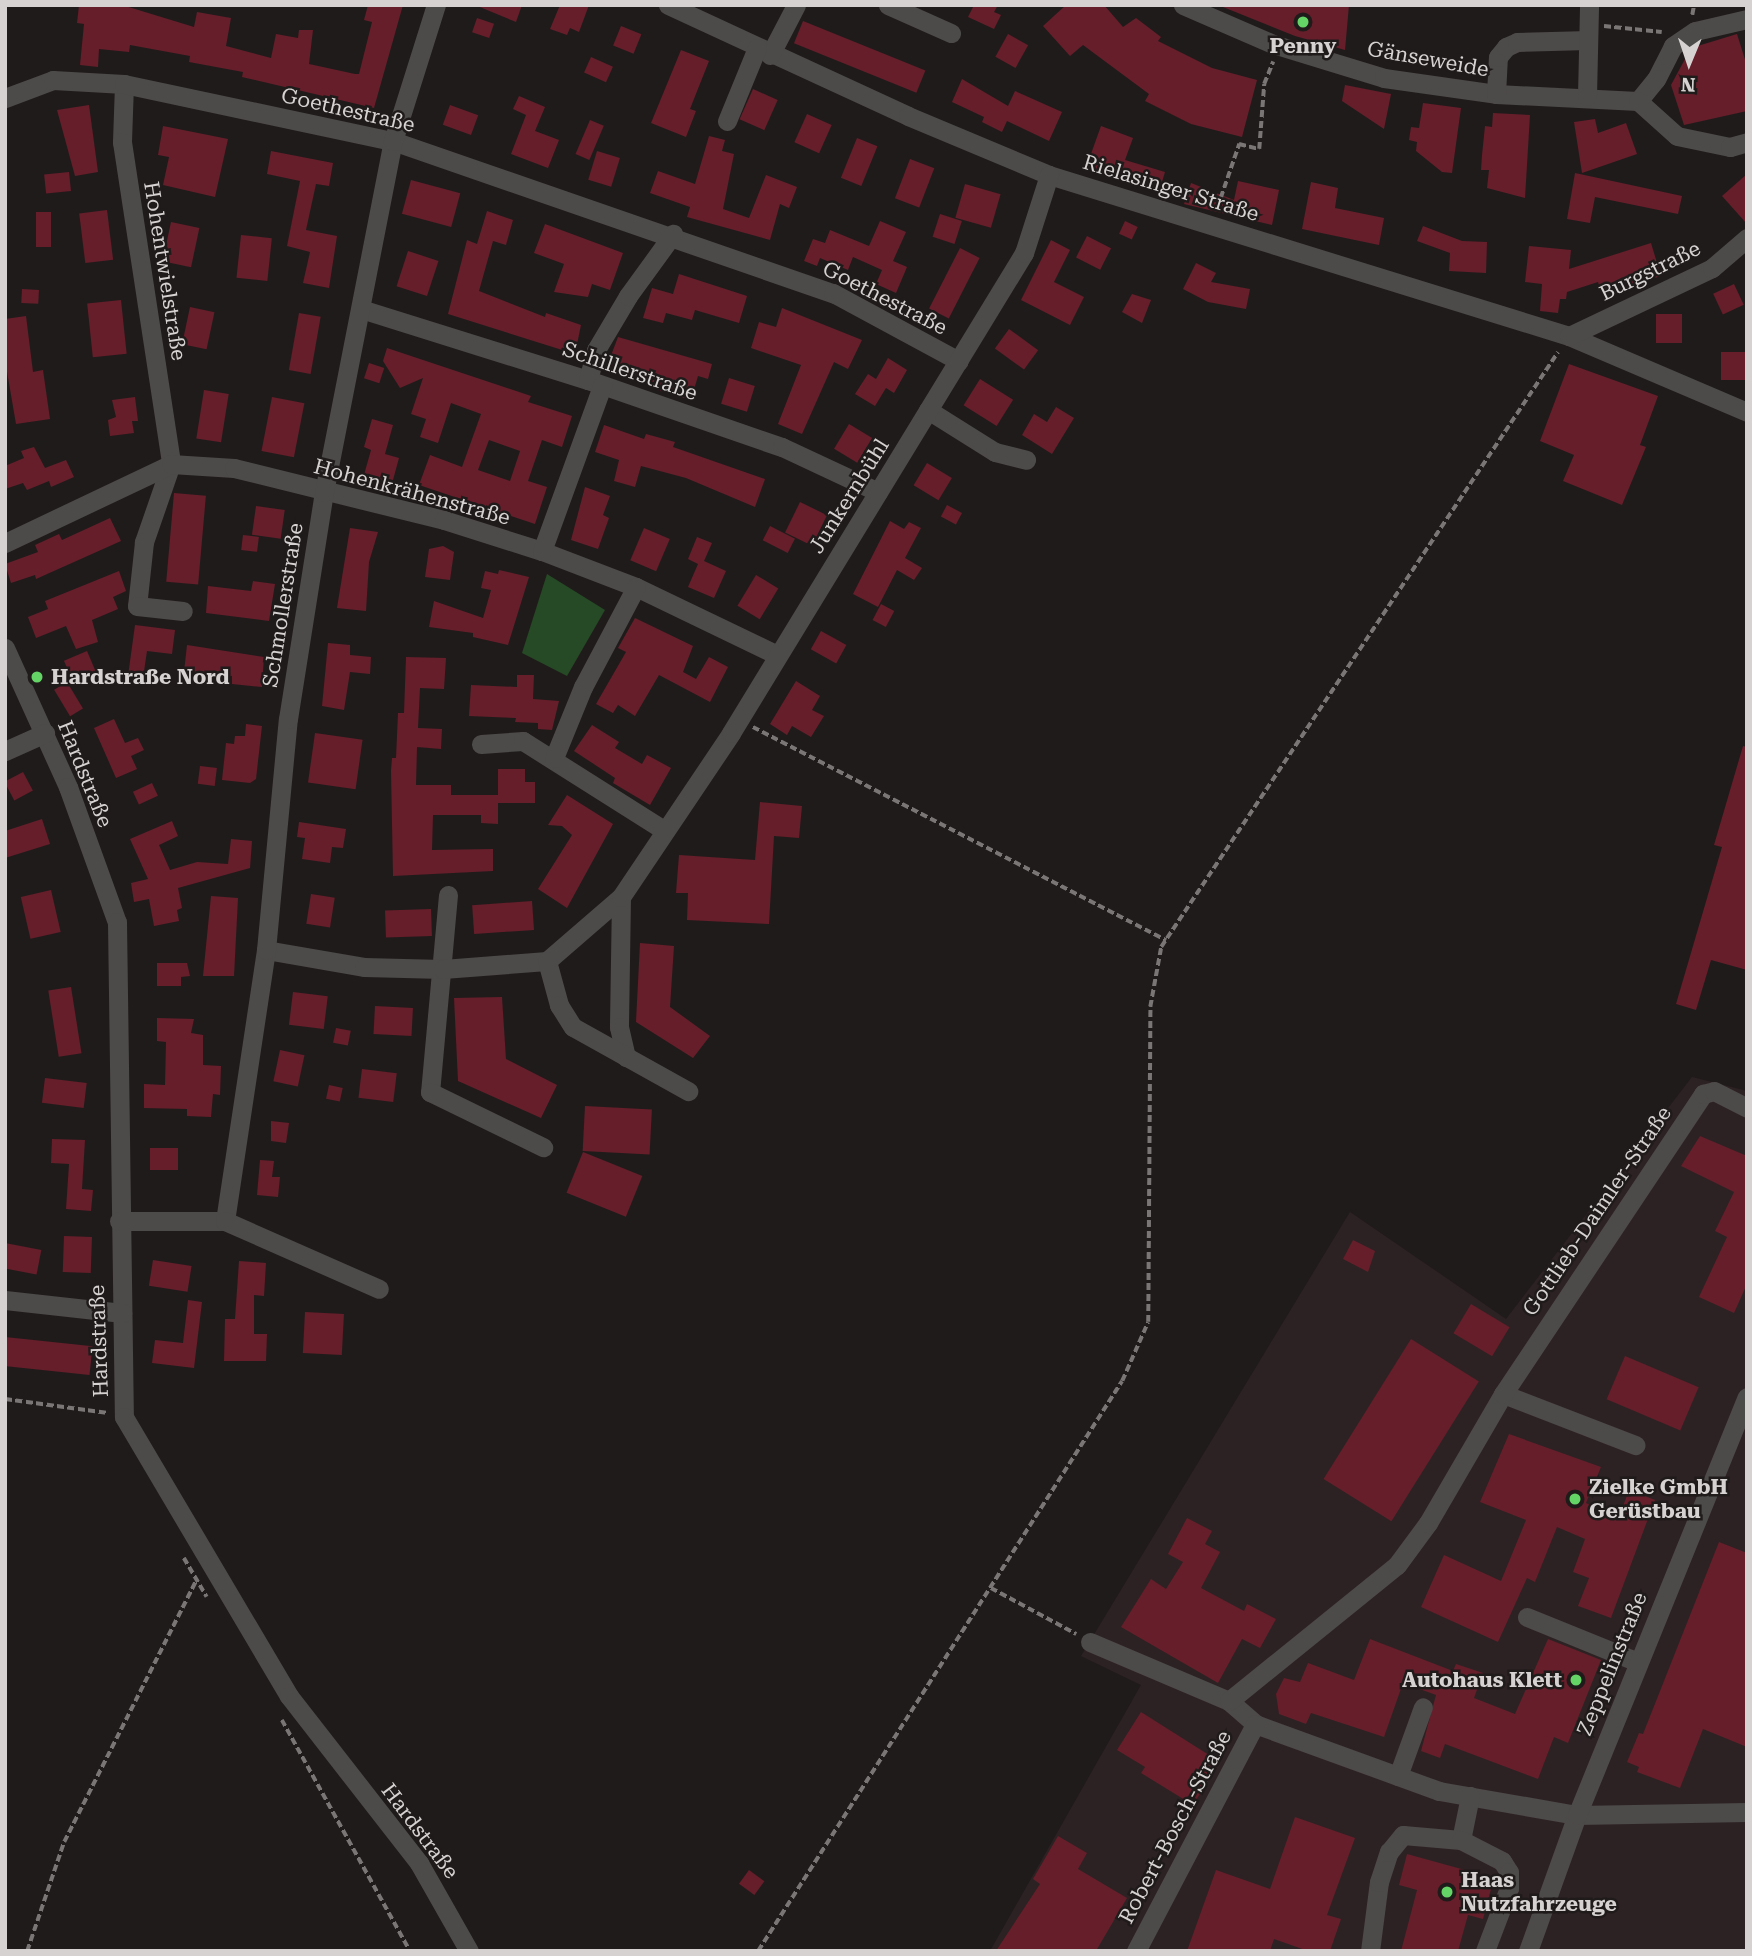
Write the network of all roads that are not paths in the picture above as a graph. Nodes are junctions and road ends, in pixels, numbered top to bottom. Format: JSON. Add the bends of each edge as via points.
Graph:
{"nodes":[{"id":1,"x":436,"y":5,"type":"edge"},
{"id":2,"x":668,"y":5,"type":"edge"},
{"id":3,"x":796,"y":5,"type":"edge"},
{"id":4,"x":888,"y":5,"type":"edge"},
{"id":5,"x":1183,"y":5,"type":"edge"},
{"id":6,"x":1747,"y":19,"type":"edge"},
{"id":7,"x":1589,"y":24,"type":"edge"},
{"id":8,"x":951,"y":33,"type":"dead end"},
{"id":9,"x":764,"y":52,"type":"junction"},
{"id":10,"x":124,"y":84,"type":"junction"},
{"id":11,"x":1496,"y":94,"type":"junction"},
{"id":12,"x":1587,"y":96,"type":"junction"},
{"id":13,"x":5,"y":99,"type":"edge"},
{"id":14,"x":1638,"y":101,"type":"junction"},
{"id":15,"x":727,"y":121,"type":"dead end"},
{"id":16,"x":393,"y":141,"type":"junction"},
{"id":17,"x":1747,"y":142,"type":"edge"},
{"id":18,"x":1049,"y":175,"type":"junction"},
{"id":19,"x":673,"y":234,"type":"junction"},
{"id":20,"x":1747,"y":238,"type":"edge"},
{"id":21,"x":361,"y":309,"type":"junction"},
{"id":22,"x":1569,"y":337,"type":"junction"},
{"id":23,"x":958,"y":361,"type":"junction"},
{"id":24,"x":595,"y":383,"type":"junction"},
{"id":25,"x":928,"y":410,"type":"junction"},
{"id":26,"x":1747,"y":412,"type":"edge"},
{"id":27,"x":1026,"y":460,"type":"dead end"},
{"id":28,"x":171,"y":464,"type":"junction"},
{"id":29,"x":324,"y":492,"type":"junction"},
{"id":30,"x":878,"y":492,"type":"junction"},
{"id":31,"x":5,"y":543,"type":"edge"},
{"id":32,"x":542,"y":551,"type":"junction"},
{"id":33,"x":636,"y":587,"type":"junction"},
{"id":34,"x":183,"y":611,"type":"dead end"},
{"id":35,"x":5,"y":648,"type":"edge"},
{"id":36,"x":777,"y":656,"type":"junction"},
{"id":37,"x":45,"y":733,"type":"junction"},
{"id":38,"x":481,"y":744,"type":"dead end"},
{"id":39,"x":5,"y":751,"type":"edge"},
{"id":40,"x":554,"y":758,"type":"junction"},
{"id":41,"x":664,"y":830,"type":"junction"},
{"id":42,"x":448,"y":895,"type":"dead end"},
{"id":43,"x":621,"y":897,"type":"junction"},
{"id":44,"x":266,"y":950,"type":"junction"},
{"id":45,"x":547,"y":961,"type":"junction"},
{"id":46,"x":443,"y":969,"type":"junction"},
{"id":47,"x":626,"y":1058,"type":"junction"},
{"id":48,"x":688,"y":1091,"type":"dead end"},
{"id":49,"x":1747,"y":1108,"type":"edge"},
{"id":50,"x":543,"y":1147,"type":"dead end"},
{"id":51,"x":119,"y":1221,"type":"junction"},
{"id":52,"x":225,"y":1221,"type":"junction"},
{"id":53,"x":379,"y":1289,"type":"dead end"},
{"id":54,"x":5,"y":1300,"type":"edge"},
{"id":55,"x":122,"y":1313,"type":"junction"},
{"id":56,"x":1503,"y":1394,"type":"junction"},
{"id":57,"x":1747,"y":1397,"type":"edge"},
{"id":58,"x":1635,"y":1445,"type":"dead end"},
{"id":59,"x":1527,"y":1617,"type":"dead end"},
{"id":60,"x":1090,"y":1642,"type":"road end"},
{"id":61,"x":1638,"y":1662,"type":"junction"},
{"id":62,"x":1229,"y":1701,"type":"junction"},
{"id":63,"x":1423,"y":1706,"type":"dead end"},
{"id":64,"x":1255,"y":1724,"type":"junction"},
{"id":65,"x":1398,"y":1776,"type":"junction"},
{"id":66,"x":1470,"y":1796,"type":"junction"},
{"id":67,"x":1747,"y":1812,"type":"edge"},
{"id":68,"x":1577,"y":1815,"type":"junction"},
{"id":69,"x":1461,"y":1840,"type":"junction"},
{"id":70,"x":468,"y":1951,"type":"edge"},
{"id":71,"x":1136,"y":1951,"type":"edge"},
{"id":72,"x":1370,"y":1951,"type":"edge"},
{"id":73,"x":1485,"y":1951,"type":"edge"},
{"id":74,"x":1528,"y":1951,"type":"edge"}],
"edges":[{"from":1,"to":16,"type":"street","name":"Schmollerstraße"},
{"from":2,"to":9,"type":"street","name":"Rielasinger Straße"},
{"from":3,"to":9,"type":"street"},
{"from":4,"to":8,"type":"street"},
{"from":5,"to":11,"type":"street","name":"Gänseweide","via":[[1279,46],[1384,78]]},
{"from":6,"to":14,"type":"street","via":[[1695,31],[1673,46]]},
{"from":7,"to":11,"type":"street","via":[[1506,47],[1499,57]]},
{"from":7,"to":12,"type":"street"},
{"from":9,"to":15,"type":"street"},
{"from":9,"to":18,"type":"street","name":"Rielasinger Straße"},
{"from":10,"to":13,"type":"street","name":"Goethestraße","via":[[53,80]]},
{"from":10,"to":16,"type":"street","name":"Goethestraße"},
{"from":10,"to":28,"type":"street","name":"Hohentwielstraße","via":[[122,142]]},
{"from":11,"to":12,"type":"street","name":"Gänseweide"},
{"from":12,"to":14,"type":"street","name":"Gänseweide"},
{"from":14,"to":17,"type":"street","via":[[1677,136],[1730,147]]},
{"from":16,"to":19,"type":"street","name":"Goethestraße"},
{"from":16,"to":21,"type":"street","name":"Schmollerstraße"},
{"from":18,"to":22,"type":"street","name":"Rielasinger Straße"},
{"from":18,"to":23,"type":"street","name":"Junkernbühl","via":[[1024,253]]},
{"from":19,"to":23,"type":"street","name":"Goethestraße","via":[[833,293]]},
{"from":19,"to":24,"type":"street","via":[[596,350]]},
{"from":20,"to":22,"type":"street","name":"Burgstraße","via":[[1712,268]]},
{"from":21,"to":24,"type":"street","name":"Schillerstraße"},
{"from":21,"to":29,"type":"street","name":"Schmollerstraße"},
{"from":22,"to":26,"type":"street","name":"Rielasinger Straße"},
{"from":23,"to":25,"type":"street","name":"Junkernbühl"},
{"from":24,"to":30,"type":"street","name":"Schillerstraße","via":[[782,447]]},
{"from":24,"to":32,"type":"street"},
{"from":25,"to":27,"type":"street","via":[[995,452]]},
{"from":25,"to":30,"type":"street","name":"Junkernbühl"},
{"from":28,"to":29,"type":"street","name":"Hohenkrähenstraße","via":[[234,468]]},
{"from":28,"to":31,"type":"street","name":"Hohenkrähenstraße"},
{"from":28,"to":34,"type":"street","via":[[144,542],[136,611]]},
{"from":29,"to":32,"type":"street","name":"Hohenkrähenstraße","via":[[444,520]]},
{"from":29,"to":44,"type":"street","name":"Schmollerstraße","via":[[288,719]]},
{"from":30,"to":36,"type":"street","name":"Junkernbühl"},
{"from":32,"to":33,"type":"street","name":"Hohenkrähenstraße"},
{"from":33,"to":36,"type":"street","name":"Hohenkrähenstraße"},
{"from":33,"to":40,"type":"street","via":[[583,687]]},
{"from":35,"to":37,"type":"street","name":"Hardstraße"},
{"from":36,"to":41,"type":"street","name":"Junkernbühl"},
{"from":37,"to":39,"type":"street"},
{"from":37,"to":51,"type":"street","name":"Hardstraße","via":[[117,922]]},
{"from":38,"to":40,"type":"street","via":[[523,741]]},
{"from":40,"to":41,"type":"street"},
{"from":41,"to":43,"type":"street","name":"Junkernbühl"},
{"from":42,"to":46,"type":"street"},
{"from":43,"to":45,"type":"street","name":"Junkernbühl"},
{"from":43,"to":47,"type":"street","via":[[619,1027]]},
{"from":44,"to":46,"type":"street","via":[[364,967]]},
{"from":44,"to":52,"type":"street","name":"Schmollerstraße"},
{"from":45,"to":46,"type":"street"},
{"from":45,"to":47,"type":"street","via":[[559,1005],[573,1027]]},
{"from":46,"to":50,"type":"street","via":[[430,1092]]},
{"from":47,"to":48,"type":"street"},
{"from":49,"to":56,"type":"street","name":"Gottlieb-Daimler-Straße","via":[[1714,1091],[1703,1094]]},
{"from":51,"to":52,"type":"street"},
{"from":51,"to":55,"type":"street","name":"Hardstraße"},
{"from":52,"to":53,"type":"street"},
{"from":54,"to":55,"type":"street"},
{"from":55,"to":70,"type":"street","name":"Hardstraße","via":[[124,1417],[289,1696],[419,1863]]},
{"from":56,"to":58,"type":"street"},
{"from":56,"to":62,"type":"street","name":"Gottlieb-Daimler-Straße","via":[[1428,1523],[1397,1566]]},
{"from":57,"to":61,"type":"street","name":"Zeppelinstraße"},
{"from":59,"to":61,"type":"street"},
{"from":60,"to":62,"type":"street","name":"Robert-Bosch-Straße"},
{"from":61,"to":68,"type":"street","name":"Zeppelinstraße"},
{"from":62,"to":64,"type":"street","name":"Robert-Bosch-Straße"},
{"from":63,"to":65,"type":"street"},
{"from":64,"to":65,"type":"street","name":"Robert-Bosch-Straße"},
{"from":64,"to":71,"type":"street","name":"Robert-Bosch-Straße"},
{"from":65,"to":66,"type":"street","name":"Robert-Bosch-Straße"},
{"from":66,"to":68,"type":"street","name":"Robert-Bosch-Straße"},
{"from":66,"to":69,"type":"street"},
{"from":67,"to":68,"type":"street","name":"Robert-Bosch-Straße"},
{"from":68,"to":74,"type":"street","name":"Zeppelinstraße"},
{"from":69,"to":72,"type":"street","via":[[1403,1835],[1389,1852]]},
{"from":69,"to":73,"type":"street","via":[[1502,1861],[1510,1872],[1509,1888]]}]}
